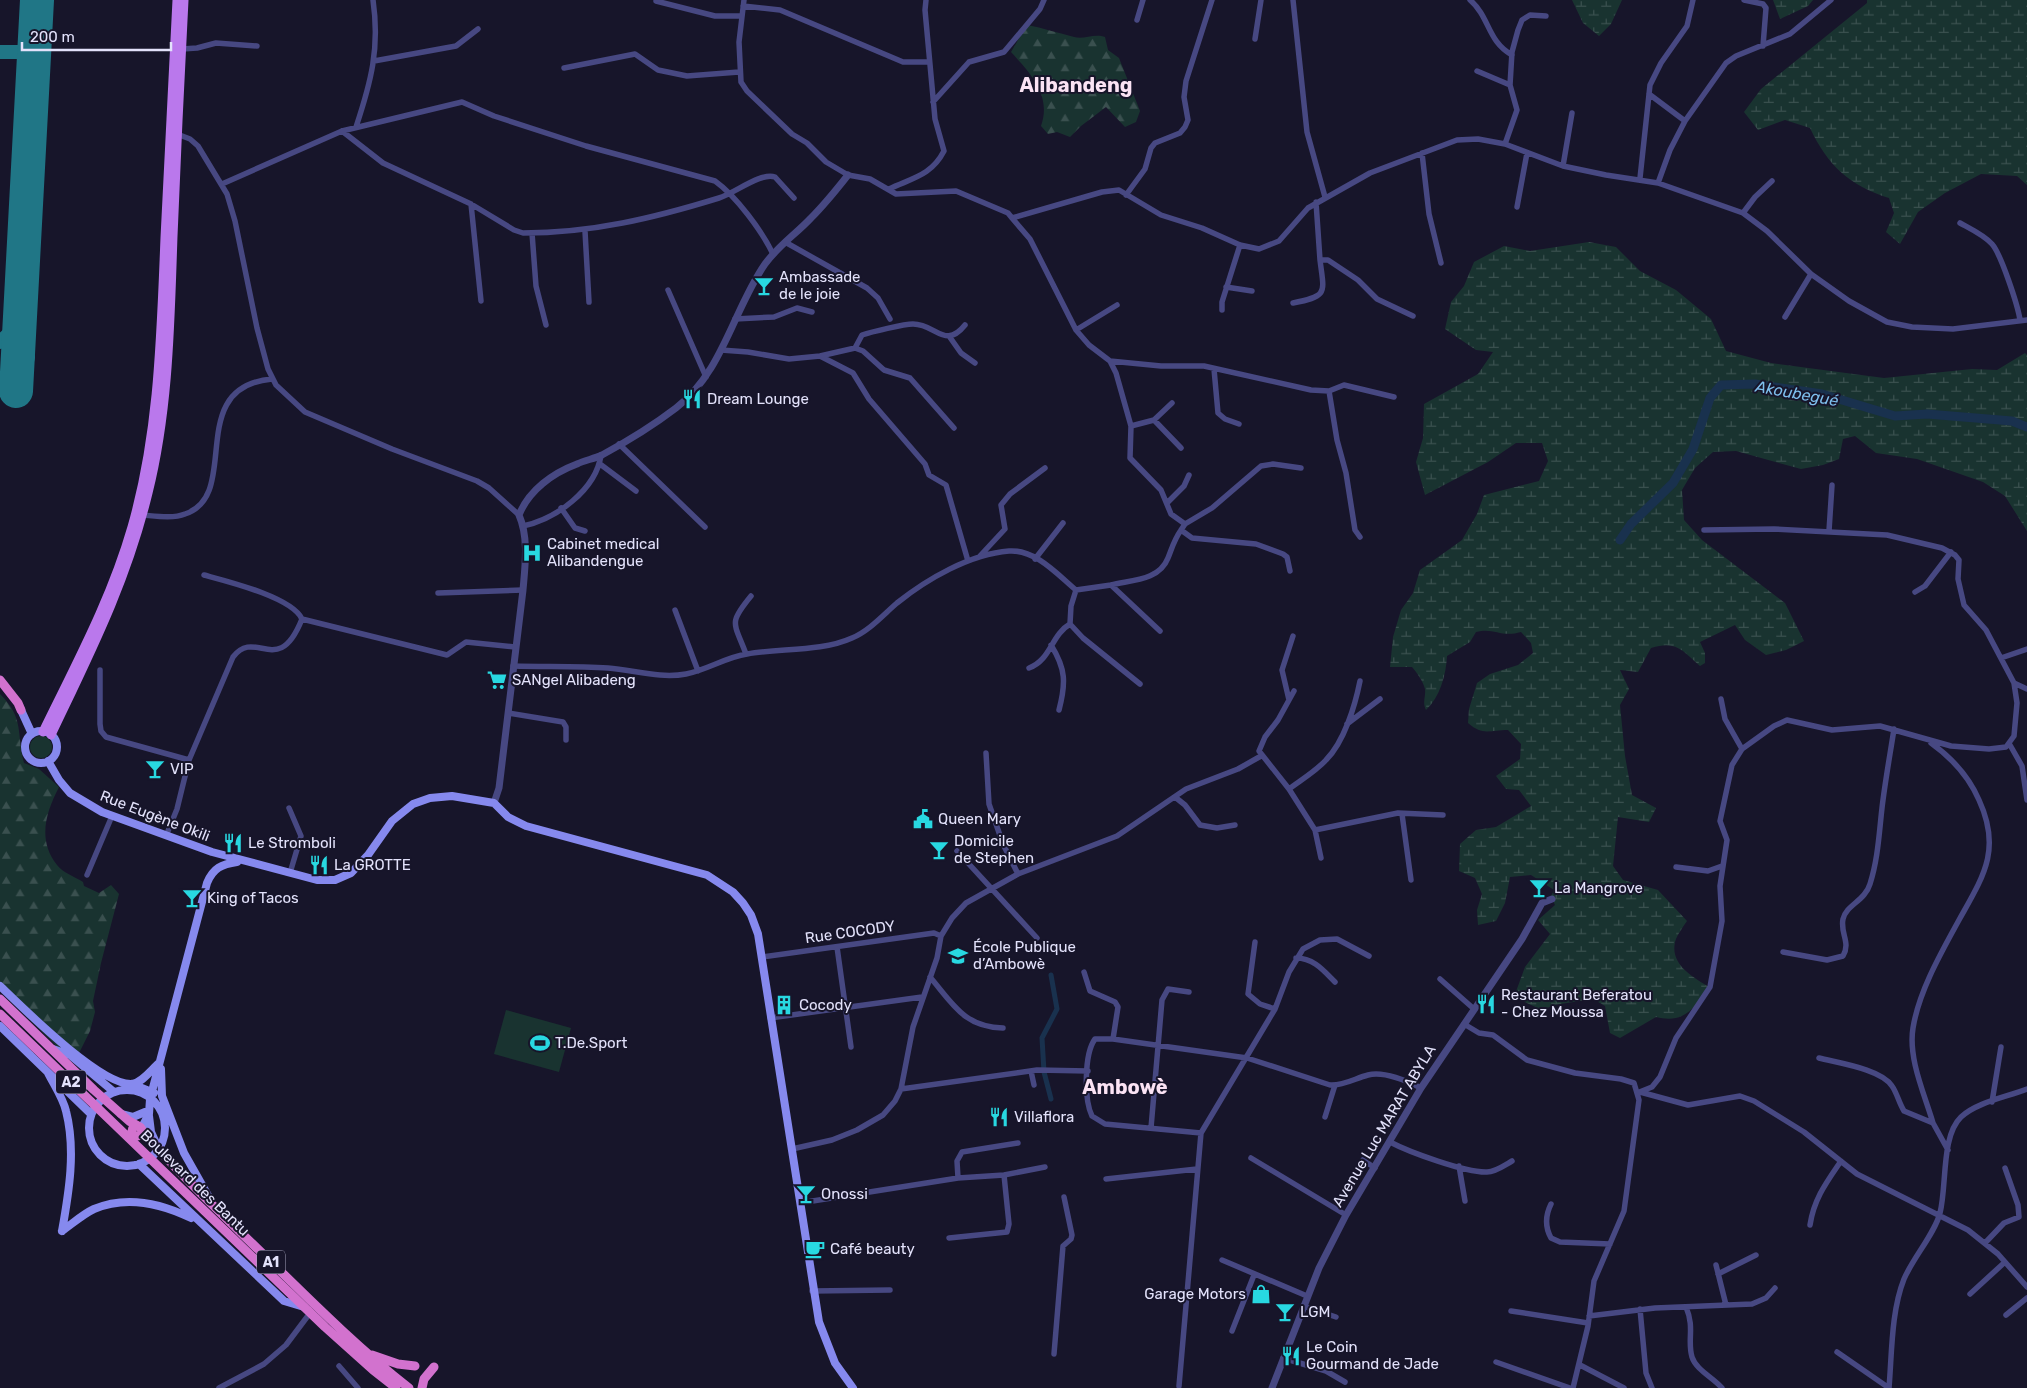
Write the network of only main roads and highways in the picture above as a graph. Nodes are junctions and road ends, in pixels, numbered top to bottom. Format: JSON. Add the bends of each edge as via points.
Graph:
{"nodes":[{"id":1,"x":177,"y":0,"type":"edge"},
{"id":2,"x":184,"y":0,"type":"edge"},
{"id":3,"x":0,"y":680,"type":"edge"},
{"id":4,"x":0,"y":687,"type":"edge"},
{"id":5,"x":21,"y":710,"type":"junction"},
{"id":6,"x":32,"y":734,"type":"junction"},
{"id":7,"x":47,"y":734,"type":"junction"},
{"id":8,"x":48,"y":761,"type":"junction"},
{"id":9,"x":212,"y":852,"type":"junction"},
{"id":10,"x":242,"y":861,"type":"junction"},
{"id":11,"x":215,"y":869,"type":"junction"},
{"id":12,"x":0,"y":986,"type":"edge"},
{"id":13,"x":0,"y":999,"type":"edge"},
{"id":14,"x":0,"y":1014,"type":"edge"},
{"id":15,"x":0,"y":1026,"type":"edge"},
{"id":16,"x":50,"y":1048,"type":"junction"},
{"id":17,"x":160,"y":1061,"type":"junction"},
{"id":18,"x":48,"y":1072,"type":"junction"},
{"id":19,"x":132,"y":1084,"type":"junction"},
{"id":20,"x":114,"y":1092,"type":"junction"},
{"id":21,"x":151,"y":1098,"type":"junction"},
{"id":22,"x":165,"y":1103,"type":"junction"},
{"id":23,"x":97,"y":1106,"type":"junction"},
{"id":24,"x":119,"y":1113,"type":"junction"},
{"id":25,"x":147,"y":1113,"type":"junction"},
{"id":26,"x":136,"y":1132,"type":"junction"},
{"id":27,"x":142,"y":1151,"type":"joint"},
{"id":28,"x":154,"y":1154,"type":"junction"},
{"id":29,"x":138,"y":1164,"type":"junction"},
{"id":30,"x":171,"y":1165,"type":"junction"},
{"id":31,"x":215,"y":1208,"type":"junction"},
{"id":32,"x":207,"y":1214,"type":"junction"},
{"id":33,"x":198,"y":1222,"type":"junction"},
{"id":34,"x":307,"y":1310,"type":"junction"},
{"id":35,"x":369,"y":1354,"type":"junction"},
{"id":36,"x":415,"y":1366,"type":"dead end"},
{"id":37,"x":434,"y":1367,"type":"dead end"},
{"id":38,"x":394,"y":1387,"type":"edge"},
{"id":39,"x":409,"y":1388,"type":"edge"},
{"id":40,"x":422,"y":1388,"type":"edge"},
{"id":41,"x":853,"y":1388,"type":"edge"}],
"edges":[{"from":1,"to":7,"type":"main road","via":[[158,376],[149,454],[134,520],[113,584]]},
{"from":2,"to":7,"type":"main road","via":[[165,387],[155,463],[127,567],[110,612]]},
{"from":3,"to":5,"type":"highway"},
{"from":4,"to":5,"type":"highway"},
{"from":5,"to":6,"type":"main road"},
{"from":6,"to":7,"type":"main road"},
{"from":6,"to":8,"type":"main road","via":[[26,742],[28,756],[35,762]]},
{"from":7,"to":8,"type":"main road","via":[[56,749]]},
{"from":8,"to":9,"type":"main road","name":"Rue Eugène Okili","via":[[70,793],[92,807]]},
{"from":9,"to":10,"type":"main road","name":"Rue Eugène Okili"},
{"from":9,"to":11,"type":"main road"},
{"from":10,"to":11,"type":"main road","via":[[223,864]]},
{"from":10,"to":41,"type":"main road","name":"Rue Eugène Okili","via":[[328,882],[343,877],[363,861],[392,821],[413,804],[452,796],[494,804],[508,817],[526,826],[697,871],[733,892],[751,914],[758,934],[812,1291],[823,1336],[835,1363]]},
{"from":11,"to":17,"type":"main road","via":[[204,893]]},
{"from":12,"to":19,"type":"main road","via":[[62,1043],[114,1080]]},
{"from":13,"to":16,"type":"highway","name":"Boulevard des Bantu","number":"A2"},
{"from":14,"to":23,"type":"highway","name":"Boulevard des Bantu","number":"A2"},
{"from":15,"to":18,"type":"main road"},
{"from":16,"to":20,"type":"main road","via":[[70,1055]]},
{"from":16,"to":23,"type":"highway","name":"Boulevard des Bantu","number":"A2"},
{"from":17,"to":19,"type":"main road"},
{"from":17,"to":21,"type":"main road"},
{"from":17,"to":22,"type":"main road"},
{"from":18,"to":23,"type":"main road"},
{"from":18,"to":33,"type":"main road","via":[[66,1110],[71,1146],[62,1231],[93,1209],[117,1203],[148,1202]]},
{"from":19,"to":21,"type":"main road"},
{"from":20,"to":21,"type":"main road","via":[[133,1090]]},
{"from":20,"to":23,"type":"main road"},
{"from":21,"to":22,"type":"main road"},
{"from":21,"to":25,"type":"main road"},
{"from":21,"to":28,"type":"main road","via":[[162,1114],[165,1127],[163,1139]]},
{"from":22,"to":31,"type":"main road","via":[[184,1154]]},
{"from":23,"to":24,"type":"highway","name":"Boulevard des Bantu","number":"A2"},
{"from":23,"to":26,"type":"highway"},
{"from":23,"to":27,"type":"highway","name":"Boulevard des Bantu","number":"A2"},
{"from":23,"to":29,"type":"main road","via":[[89,1126],[95,1149],[114,1163]]},
{"from":24,"to":25,"type":"main road","via":[[133,1117]]},
{"from":24,"to":26,"type":"highway","name":"Boulevard des Bantu","number":"A2"},
{"from":25,"to":26,"type":"main road"},
{"from":25,"to":30,"type":"main road","via":[[152,1136]]},
{"from":26,"to":28,"type":"highway","name":"Boulevard des Bantu","number":"A1"},
{"from":26,"to":32,"type":"highway"},
{"from":27,"to":28,"type":"highway","name":"Boulevard des Bantu","number":"A1"},
{"from":28,"to":29,"type":"main road"},
{"from":28,"to":30,"type":"highway","name":"Boulevard des Bantu","number":"A1"},
{"from":28,"to":32,"type":"highway","name":"Boulevard des Bantu","number":"A1"},
{"from":29,"to":33,"type":"main road"},
{"from":30,"to":31,"type":"highway","name":"Boulevard des Bantu","number":"A1"},
{"from":31,"to":35,"type":"highway","name":"Boulevard des Bantu","number":"A1"},
{"from":32,"to":34,"type":"highway","name":"Boulevard des Bantu","number":"A1"},
{"from":33,"to":34,"type":"main road","via":[[284,1301]]},
{"from":34,"to":38,"type":"highway","name":"Boulevard des Bantu","number":"A1"},
{"from":35,"to":36,"type":"highway"},
{"from":35,"to":39,"type":"highway","name":"Boulevard des Bantu","number":"A1"},
{"from":37,"to":40,"type":"highway","via":[[425,1376]]}]}
